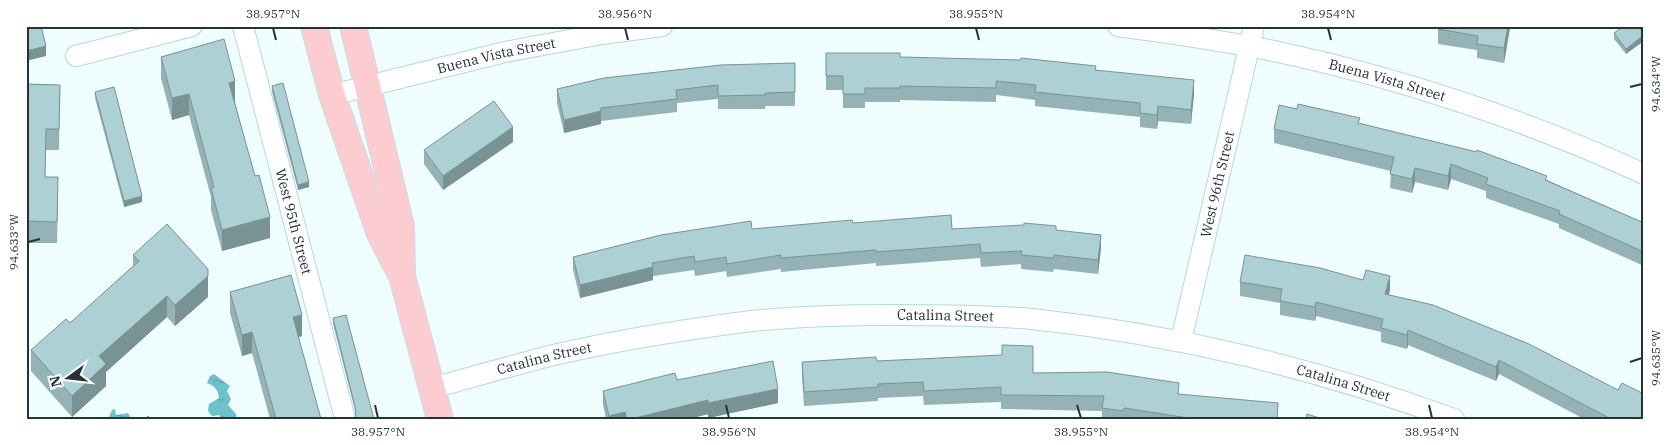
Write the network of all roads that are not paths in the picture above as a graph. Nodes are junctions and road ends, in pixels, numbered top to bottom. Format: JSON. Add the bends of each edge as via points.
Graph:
{"nodes":[{"id":1,"x":192,"y":26,"type":"edge"},
{"id":2,"x":243,"y":26,"type":"edge"},
{"id":3,"x":314,"y":26,"type":"edge"},
{"id":4,"x":353,"y":26,"type":"edge"},
{"id":5,"x":662,"y":26,"type":"edge"},
{"id":6,"x":1118,"y":26,"type":"edge"},
{"id":7,"x":1254,"y":26,"type":"edge"},
{"id":8,"x":1250,"y":47,"type":"junction"},
{"id":9,"x":76,"y":56,"type":"dead end"},
{"id":10,"x":368,"y":86,"type":"junction"},
{"id":11,"x":332,"y":95,"type":"junction"},
{"id":12,"x":1644,"y":174,"type":"edge"},
{"id":13,"x":402,"y":276,"type":"junction"},
{"id":14,"x":1181,"y":341,"type":"junction"},
{"id":15,"x":432,"y":388,"type":"junction"},
{"id":16,"x":345,"y":419,"type":"edge"},
{"id":17,"x":440,"y":419,"type":"edge"},
{"id":18,"x":1454,"y":419,"type":"edge"}],
"edges":[{"from":1,"to":9,"type":"street"},
{"from":2,"to":16,"type":"street","name":"West 95th Street"},
{"from":3,"to":11,"type":"main road"},
{"from":4,"to":10,"type":"main road"},
{"from":5,"to":10,"type":"street","name":"Buena Vista Street","via":[[505,52]]},
{"from":6,"to":8,"type":"street","name":"Buena Vista Street"},
{"from":7,"to":8,"type":"street","name":"West 96th Street"},
{"from":8,"to":12,"type":"street","name":"Buena Vista Street","via":[[1344,68],[1433,93],[1537,130]]},
{"from":8,"to":14,"type":"street","name":"West 96th Street"},
{"from":10,"to":11,"type":"street","name":"Buena Vista Street"},
{"from":10,"to":13,"type":"main road","via":[[401,226]]},
{"from":11,"to":13,"type":"main road","via":[[380,234]]},
{"from":13,"to":15,"type":"main road"},
{"from":14,"to":15,"type":"street","name":"Catalina Street","via":[[1030,319],[846,315],[747,322],[653,335],[558,354]]},
{"from":14,"to":18,"type":"street","name":"Catalina Street","via":[[1293,367]]},
{"from":15,"to":17,"type":"main road"}]}
